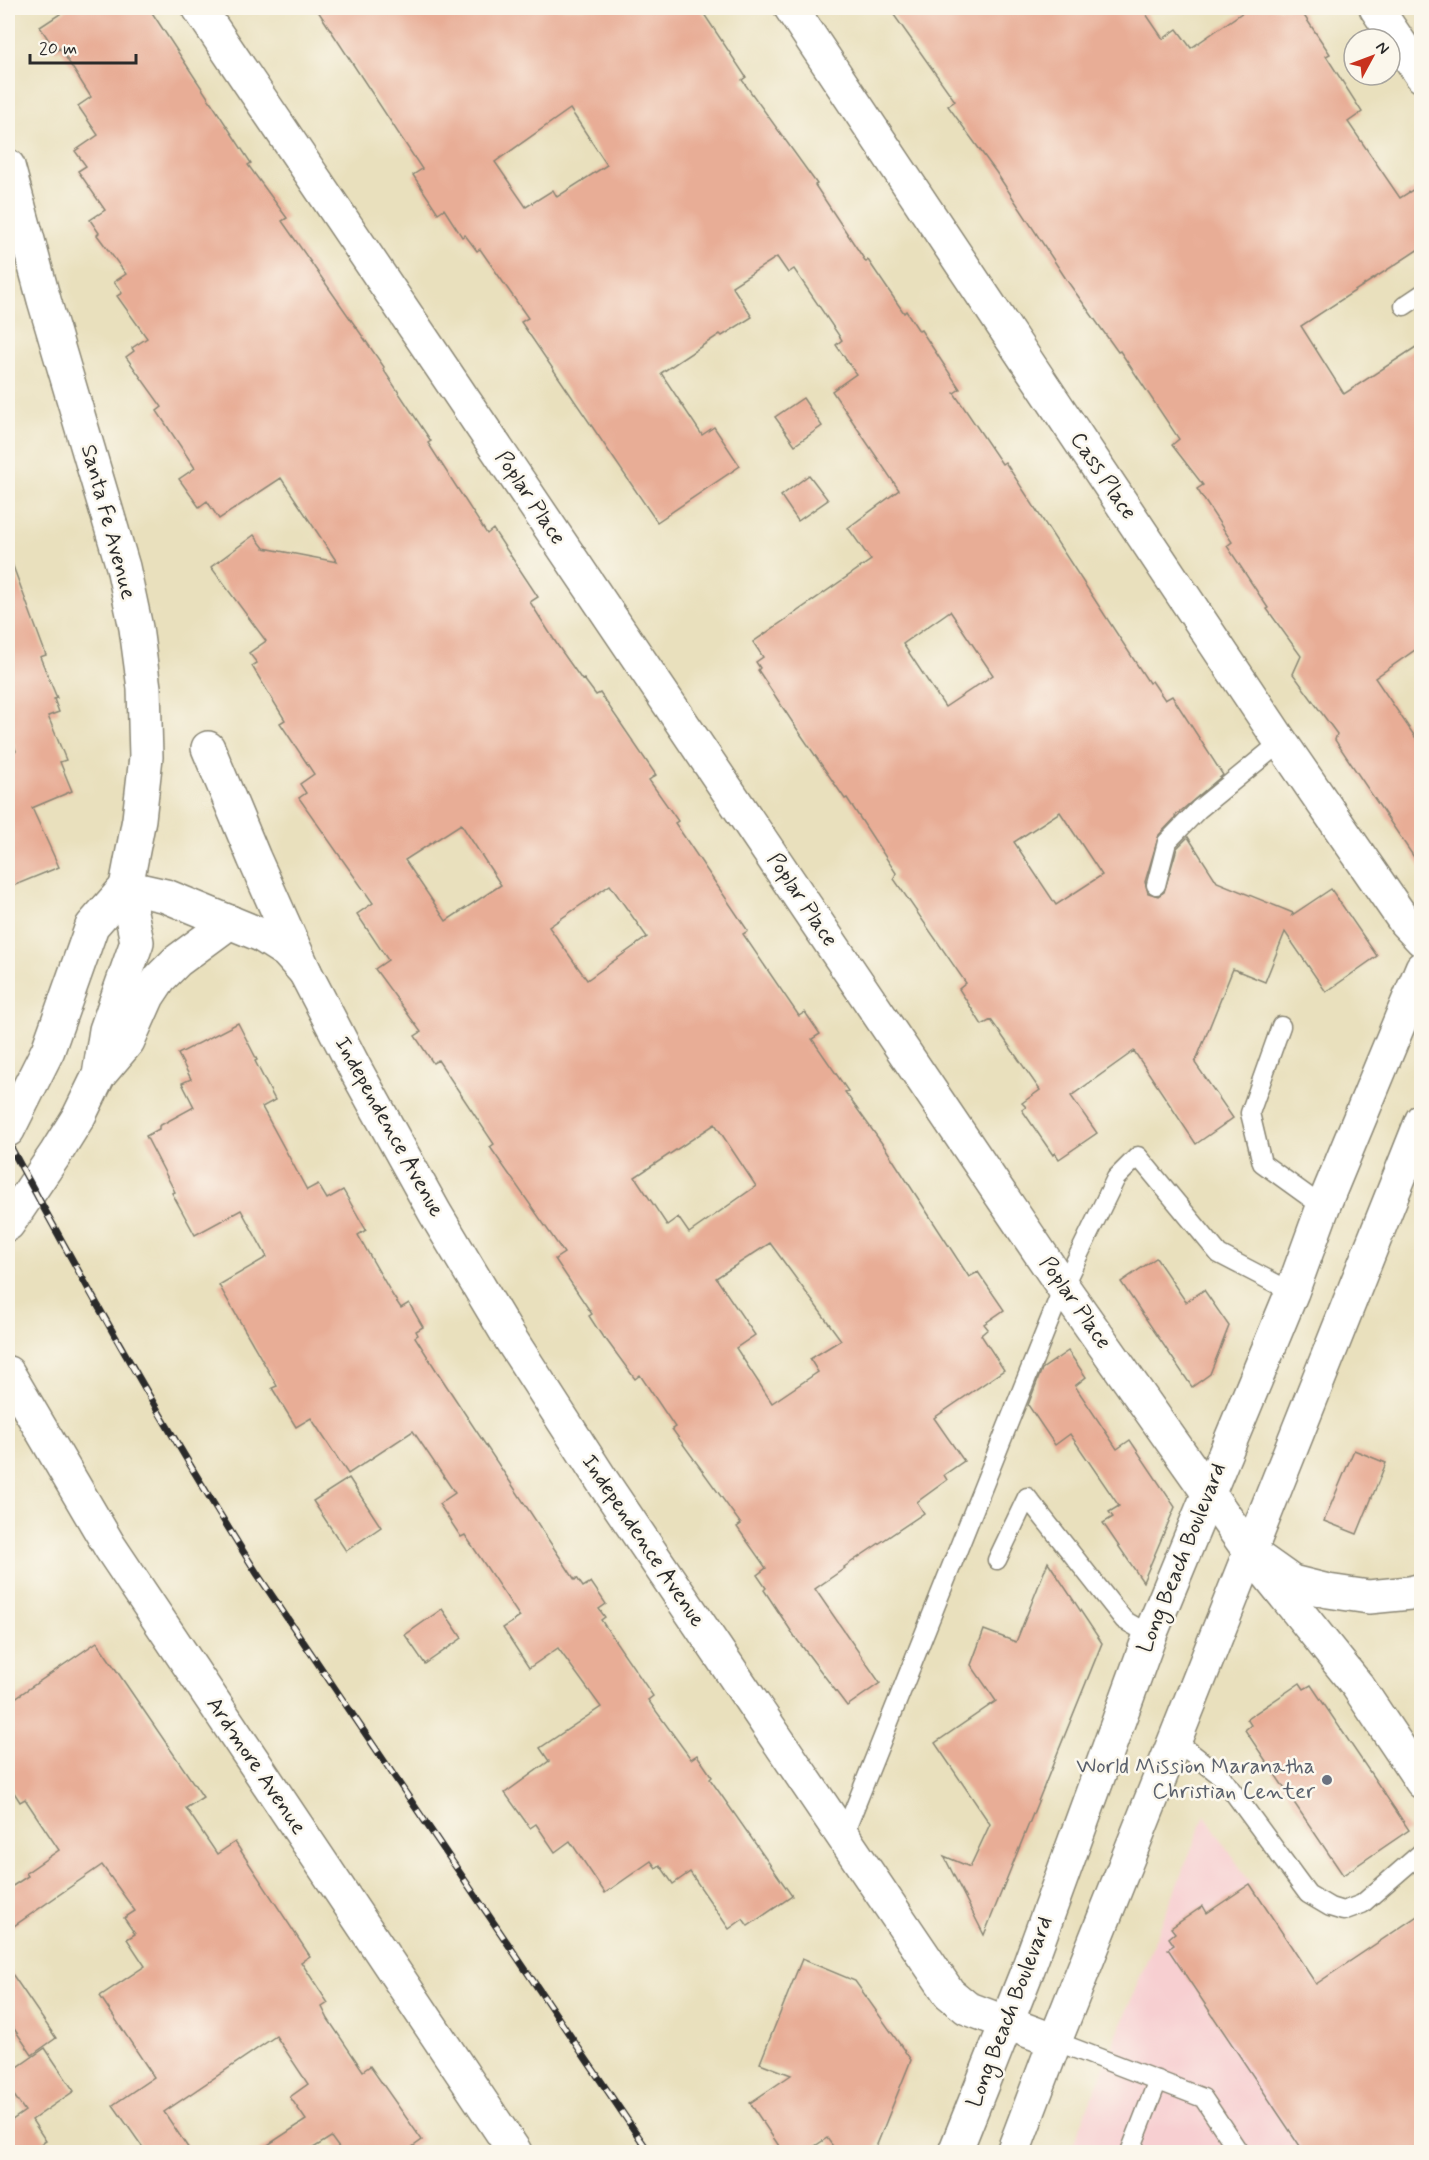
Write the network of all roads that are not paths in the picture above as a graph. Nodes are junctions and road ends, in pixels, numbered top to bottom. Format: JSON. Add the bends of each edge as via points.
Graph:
{"nodes":[{"id":1,"x":199,"y":8,"type":"edge"},
{"id":2,"x":791,"y":8,"type":"edge"},
{"id":3,"x":1376,"y":8,"type":"edge"},
{"id":4,"x":1422,"y":76,"type":"edge"},
{"id":5,"x":8,"y":166,"type":"edge"},
{"id":6,"x":1422,"y":294,"type":"edge"},
{"id":7,"x":1404,"y":306,"type":"dead end"},
{"id":8,"x":1281,"y":742,"type":"junction"},
{"id":9,"x":208,"y":748,"type":"dead end"},
{"id":10,"x":1156,"y":885,"type":"dead end"},
{"id":11,"x":126,"y":887,"type":"junction"},
{"id":12,"x":230,"y":922,"type":"junction"},
{"id":13,"x":1422,"y":940,"type":"edge"},
{"id":14,"x":1422,"y":968,"type":"edge"},
{"id":15,"x":305,"y":972,"type":"junction"},
{"id":16,"x":1281,"y":1026,"type":"dead end"},
{"id":17,"x":99,"y":1075,"type":"junction"},
{"id":18,"x":1422,"y":1120,"type":"edge"},
{"id":19,"x":8,"y":1130,"type":"edge"},
{"id":20,"x":1323,"y":1207,"type":"junction"},
{"id":21,"x":8,"y":1224,"type":"edge"},
{"id":22,"x":1063,"y":1287,"type":"junction"},
{"id":23,"x":1292,"y":1292,"type":"junction"},
{"id":24,"x":8,"y":1373,"type":"edge"},
{"id":25,"x":1208,"y":1493,"type":"junction"},
{"id":26,"x":1250,"y":1552,"type":"junction"},
{"id":27,"x":997,"y":1560,"type":"dead end"},
{"id":28,"x":1422,"y":1590,"type":"edge"},
{"id":29,"x":1150,"y":1635,"type":"junction"},
{"id":30,"x":1175,"y":1740,"type":"junction"},
{"id":31,"x":1422,"y":1782,"type":"edge"},
{"id":32,"x":843,"y":1837,"type":"junction"},
{"id":33,"x":1422,"y":1852,"type":"edge"},
{"id":34,"x":1006,"y":2024,"type":"junction"},
{"id":35,"x":1054,"y":2041,"type":"junction"},
{"id":36,"x":1158,"y":2080,"type":"junction"},
{"id":37,"x":514,"y":2152,"type":"edge"},
{"id":38,"x":955,"y":2152,"type":"edge"},
{"id":39,"x":1013,"y":2152,"type":"edge"},
{"id":40,"x":1130,"y":2152,"type":"edge"},
{"id":41,"x":1239,"y":2152,"type":"edge"}],
"edges":[{"from":1,"to":22,"type":"street","name":"Poplar Place"},
{"from":2,"to":8,"type":"street","name":"Cass Place"},
{"from":3,"to":4,"type":"street"},
{"from":5,"to":11,"type":"street","name":"Santa Fe Avenue","via":[[123,567],[136,628],[144,688],[146,757]]},
{"from":6,"to":7,"type":"lane"},
{"from":8,"to":10,"type":"lane","via":[[1199,809],[1167,842]]},
{"from":8,"to":13,"type":"street","name":"Cass Place","via":[[1405,922]]},
{"from":9,"to":15,"type":"street","name":"Independence Avenue"},
{"from":11,"to":12,"type":"street","name":"Independence Avenue","via":[[165,896]]},
{"from":11,"to":17,"type":"street","name":"Santa Fe Avenue","via":[[137,942],[106,1030]]},
{"from":11,"to":19,"type":"street","via":[[92,926],[48,1050]]},
{"from":12,"to":15,"type":"street","name":"Independence Avenue","via":[[286,951]]},
{"from":12,"to":17,"type":"street","via":[[160,978],[128,1041]]},
{"from":14,"to":20,"type":"street","name":"Long Beach Boulevard"},
{"from":15,"to":32,"type":"street","name":"Independence Avenue","via":[[435,1213],[508,1335],[609,1492]]},
{"from":16,"to":20,"type":"lane","via":[[1250,1113],[1252,1123],[1262,1163]]},
{"from":17,"to":21,"type":"street","name":"Santa Fe Avenue","via":[[57,1153]]},
{"from":18,"to":26,"type":"street"},
{"from":20,"to":23,"type":"street","name":"Long Beach Boulevard"},
{"from":22,"to":23,"type":"lane","via":[[1116,1178],[1138,1156],[1219,1254]]},
{"from":22,"to":25,"type":"street","name":"Poplar Place"},
{"from":22,"to":32,"type":"lane"},
{"from":23,"to":25,"type":"street","name":"Long Beach Boulevard"},
{"from":24,"to":37,"type":"street","name":"Ardmore Avenue","via":[[110,1547]]},
{"from":25,"to":26,"type":"street","name":"Poplar Place"},
{"from":25,"to":29,"type":"street","name":"Long Beach Boulevard"},
{"from":26,"to":28,"type":"street","via":[[1292,1582],[1328,1591],[1369,1597]]},
{"from":26,"to":30,"type":"street"},
{"from":26,"to":31,"type":"street","name":"Poplar Place","via":[[1357,1685]]},
{"from":27,"to":29,"type":"lane","via":[[1027,1497],[1124,1620]]},
{"from":29,"to":34,"type":"street","name":"Long Beach Boulevard"},
{"from":30,"to":33,"type":"lane","via":[[1222,1777],[1308,1893],[1330,1907],[1343,1911],[1362,1904]]},
{"from":30,"to":35,"type":"street"},
{"from":32,"to":34,"type":"street","name":"Independence Avenue","via":[[949,1993],[967,2008]]},
{"from":34,"to":35,"type":"street","name":"Independence Avenue"},
{"from":34,"to":38,"type":"street","name":"Long Beach Boulevard"},
{"from":35,"to":36,"type":"lane"},
{"from":35,"to":39,"type":"street"},
{"from":36,"to":40,"type":"lane"},
{"from":36,"to":41,"type":"lane","via":[[1203,2098]]}]}
